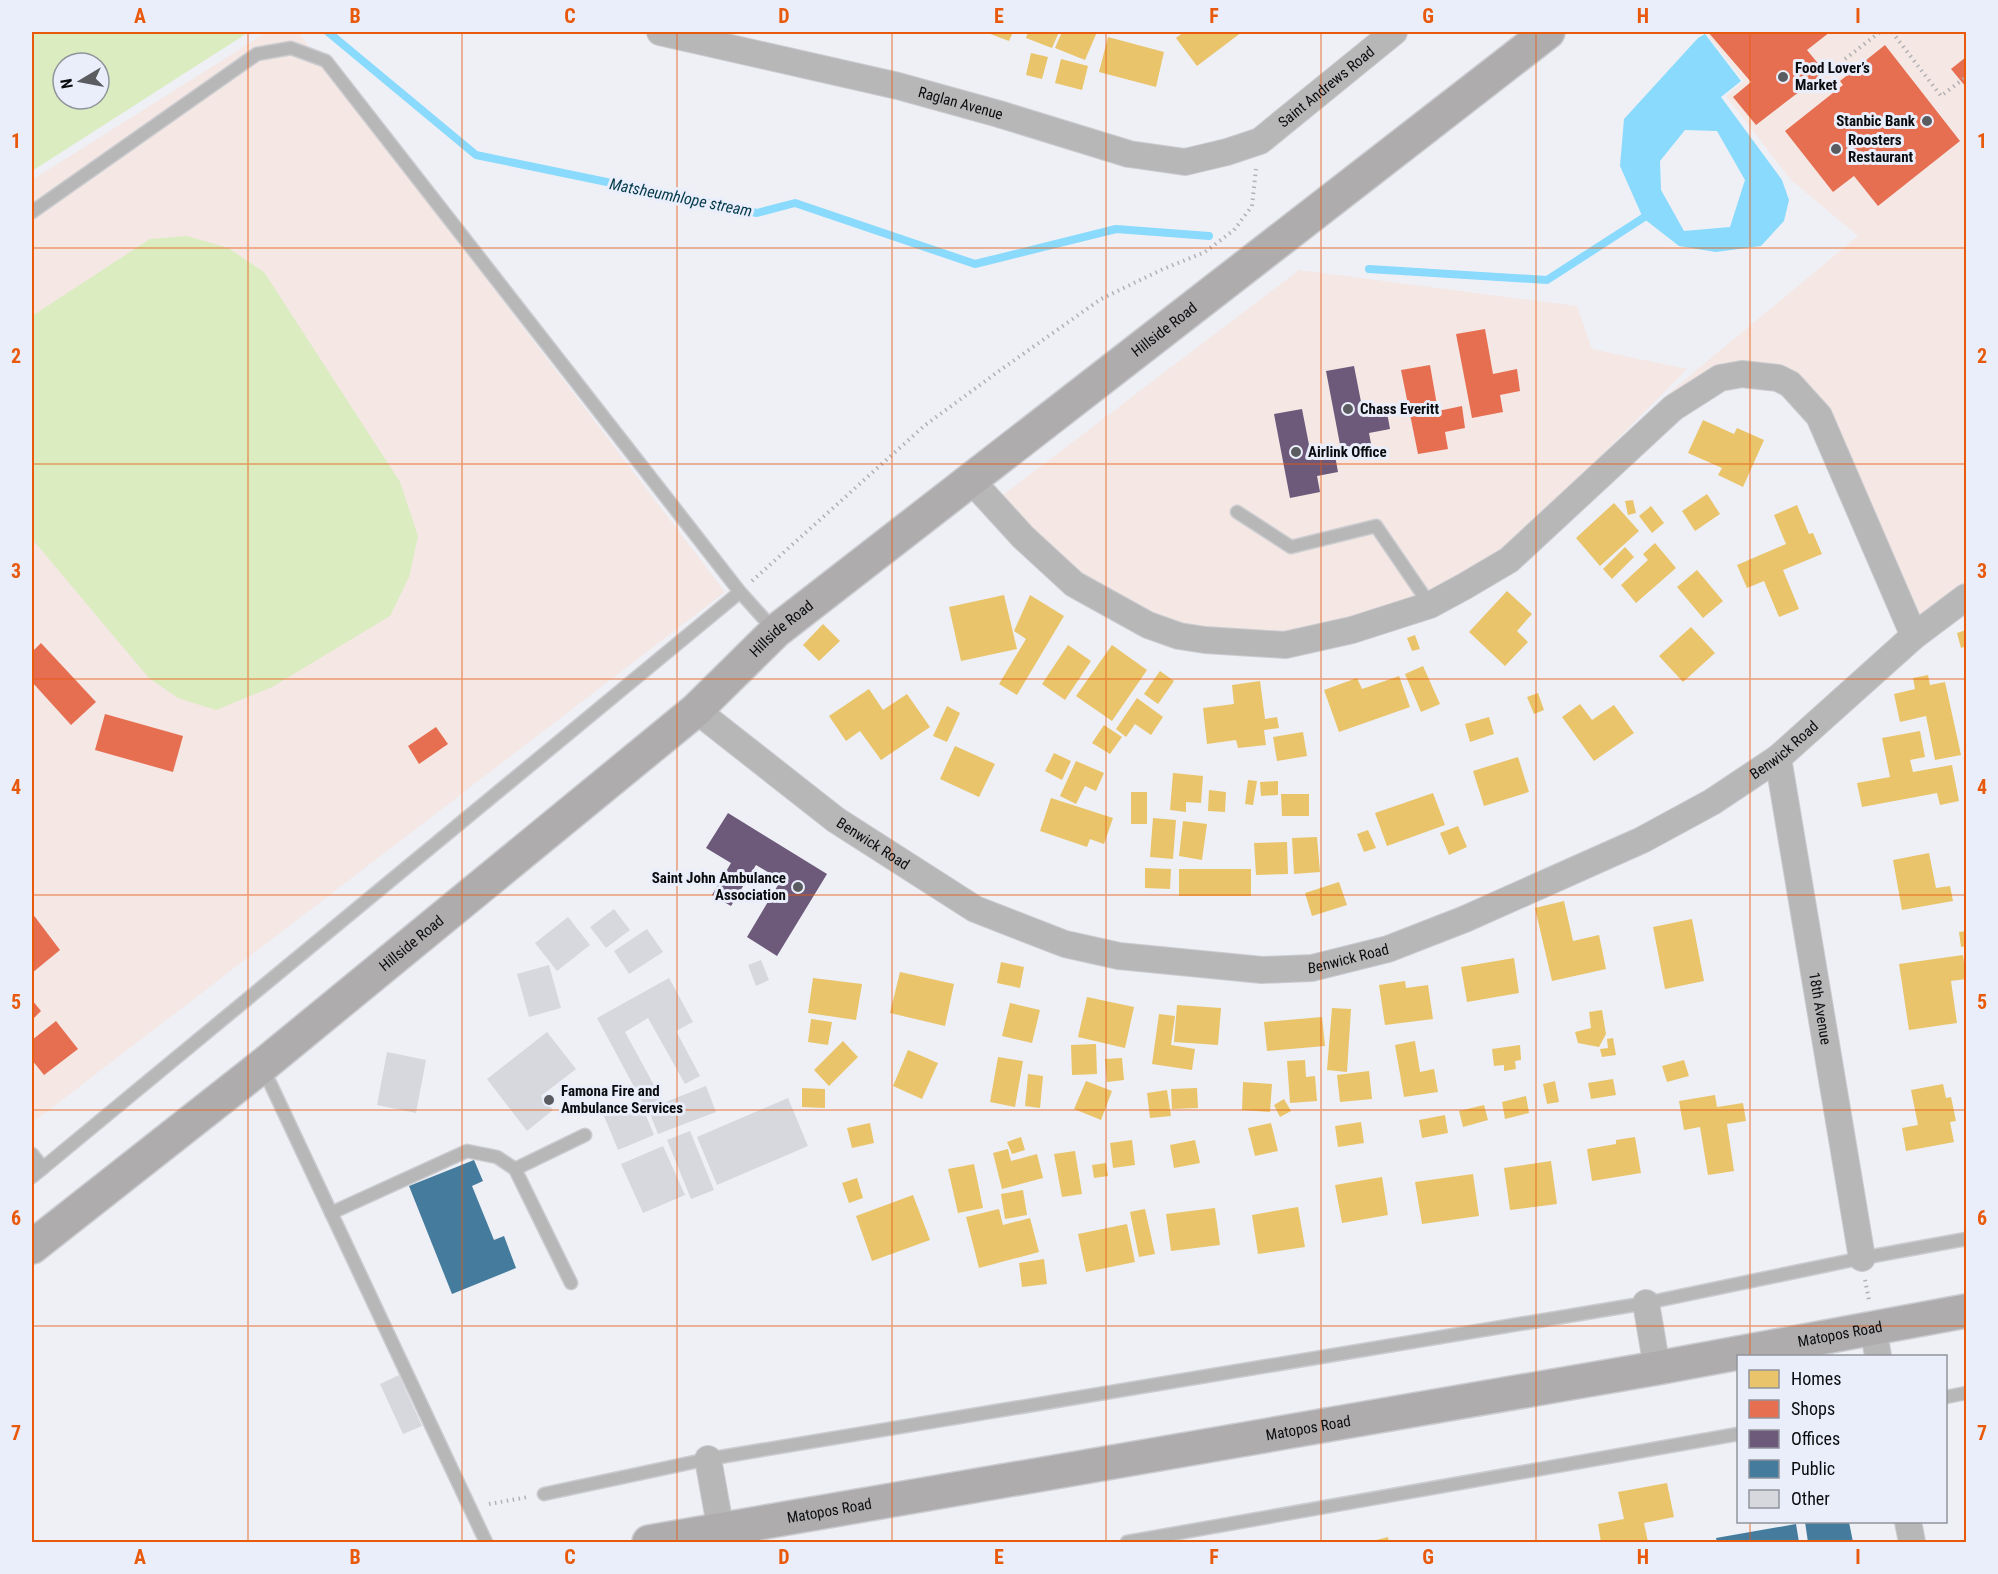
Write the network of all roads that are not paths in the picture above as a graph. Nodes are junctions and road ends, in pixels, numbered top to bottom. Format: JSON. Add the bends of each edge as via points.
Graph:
{"nodes":[{"id":1,"x":660,"y":32,"type":"edge"},
{"id":2,"x":1394,"y":32,"type":"edge"},
{"id":3,"x":1548,"y":32,"type":"edge"},
{"id":4,"x":1260,"y":141,"type":"joint"},
{"id":5,"x":32,"y":212,"type":"edge"},
{"id":6,"x":970,"y":479,"type":"junction"},
{"id":7,"x":1237,"y":512,"type":"dead end"},
{"id":8,"x":740,"y":592,"type":"junction"},
{"id":9,"x":1966,"y":597,"type":"edge"},
{"id":10,"x":1430,"y":605,"type":"junction"},
{"id":11,"x":776,"y":631,"type":"junction"},
{"id":12,"x":1914,"y":636,"type":"junction"},
{"id":13,"x":696,"y":710,"type":"junction"},
{"id":14,"x":1778,"y":758,"type":"junction"},
{"id":15,"x":262,"y":1066,"type":"junction"},
{"id":16,"x":585,"y":1134,"type":"dead end"},
{"id":17,"x":32,"y":1154,"type":"edge"},
{"id":18,"x":43,"y":1168,"type":"junction"},
{"id":19,"x":514,"y":1169,"type":"junction"},
{"id":20,"x":32,"y":1177,"type":"edge"},
{"id":21,"x":331,"y":1213,"type":"junction"},
{"id":22,"x":1966,"y":1239,"type":"edge"},
{"id":23,"x":32,"y":1246,"type":"edge"},
{"id":24,"x":1862,"y":1258,"type":"junction"},
{"id":25,"x":571,"y":1282,"type":"dead end"},
{"id":26,"x":1646,"y":1303,"type":"junction"},
{"id":27,"x":1966,"y":1311,"type":"edge"},
{"id":28,"x":1876,"y":1342,"type":"edge"},
{"id":29,"x":1766,"y":1355,"type":"edge"},
{"id":30,"x":1737,"y":1359,"type":"edge"},
{"id":31,"x":1657,"y":1368,"type":"junction"},
{"id":32,"x":1966,"y":1393,"type":"edge"},
{"id":33,"x":1947,"y":1397,"type":"edge"},
{"id":34,"x":1737,"y":1434,"type":"edge"},
{"id":35,"x":708,"y":1460,"type":"junction"},
{"id":36,"x":544,"y":1494,"type":"road end"},
{"id":37,"x":1908,"y":1523,"type":"edge"},
{"id":38,"x":721,"y":1531,"type":"junction"},
{"id":39,"x":486,"y":1542,"type":"edge"},
{"id":40,"x":649,"y":1542,"type":"edge"},
{"id":41,"x":1127,"y":1542,"type":"edge"},
{"id":42,"x":1912,"y":1542,"type":"edge"}],
"edges":[{"from":1,"to":4,"type":"street","name":"Raglan Avenue","via":[[898,86],[1129,154],[1185,162]]},
{"from":2,"to":4,"type":"street","name":"Saint Andrews Road"},
{"from":3,"to":6,"type":"street","name":"Hillside Road"},
{"from":5,"to":8,"type":"lane","via":[[257,54],[291,48],[326,61]]},
{"from":6,"to":10,"type":"street","via":[[1023,537],[1074,584],[1149,625],[1179,636],[1285,645],[1352,630]]},
{"from":6,"to":11,"type":"street","name":"Hillside Road"},
{"from":7,"to":10,"type":"lane","via":[[1291,547],[1376,526]]},
{"from":8,"to":11,"type":"lane"},
{"from":8,"to":18,"type":"lane"},
{"from":9,"to":12,"type":"street","name":"Benwick Road"},
{"from":10,"to":12,"type":"street","via":[[1509,560],[1672,408],[1720,378],[1759,375],[1790,384],[1819,416]]},
{"from":11,"to":13,"type":"street","name":"Hillside Road"},
{"from":12,"to":14,"type":"street","name":"Benwick Road"},
{"from":13,"to":14,"type":"street","name":"Benwick Road","via":[[836,820],[975,909],[1065,944],[1119,956],[1262,970],[1312,969],[1388,949],[1465,919],[1642,840],[1712,802]]},
{"from":13,"to":15,"type":"street","name":"Hillside Road"},
{"from":14,"to":24,"type":"street","name":"18th Avenue"},
{"from":15,"to":21,"type":"lane"},
{"from":15,"to":23,"type":"street","name":"Hillside Road"},
{"from":16,"to":19,"type":"lane"},
{"from":17,"to":18,"type":"lane"},
{"from":18,"to":20,"type":"lane"},
{"from":19,"to":21,"type":"lane","via":[[497,1157],[467,1151]]},
{"from":19,"to":25,"type":"lane"},
{"from":21,"to":39,"type":"lane"},
{"from":22,"to":24,"type":"lane"},
{"from":24,"to":26,"type":"lane"},
{"from":26,"to":31,"type":"street"},
{"from":26,"to":35,"type":"lane"},
{"from":27,"to":28,"type":"street","name":"Matopos Road"},
{"from":28,"to":29,"type":"street","name":"Matopos Road"},
{"from":30,"to":31,"type":"street","name":"Matopos Road"},
{"from":31,"to":38,"type":"street","name":"Matopos Road"},
{"from":32,"to":33,"type":"lane"},
{"from":34,"to":41,"type":"lane"},
{"from":35,"to":36,"type":"lane"},
{"from":35,"to":38,"type":"street"},
{"from":37,"to":42,"type":"street"},
{"from":38,"to":40,"type":"street","name":"Matopos Road"}]}
